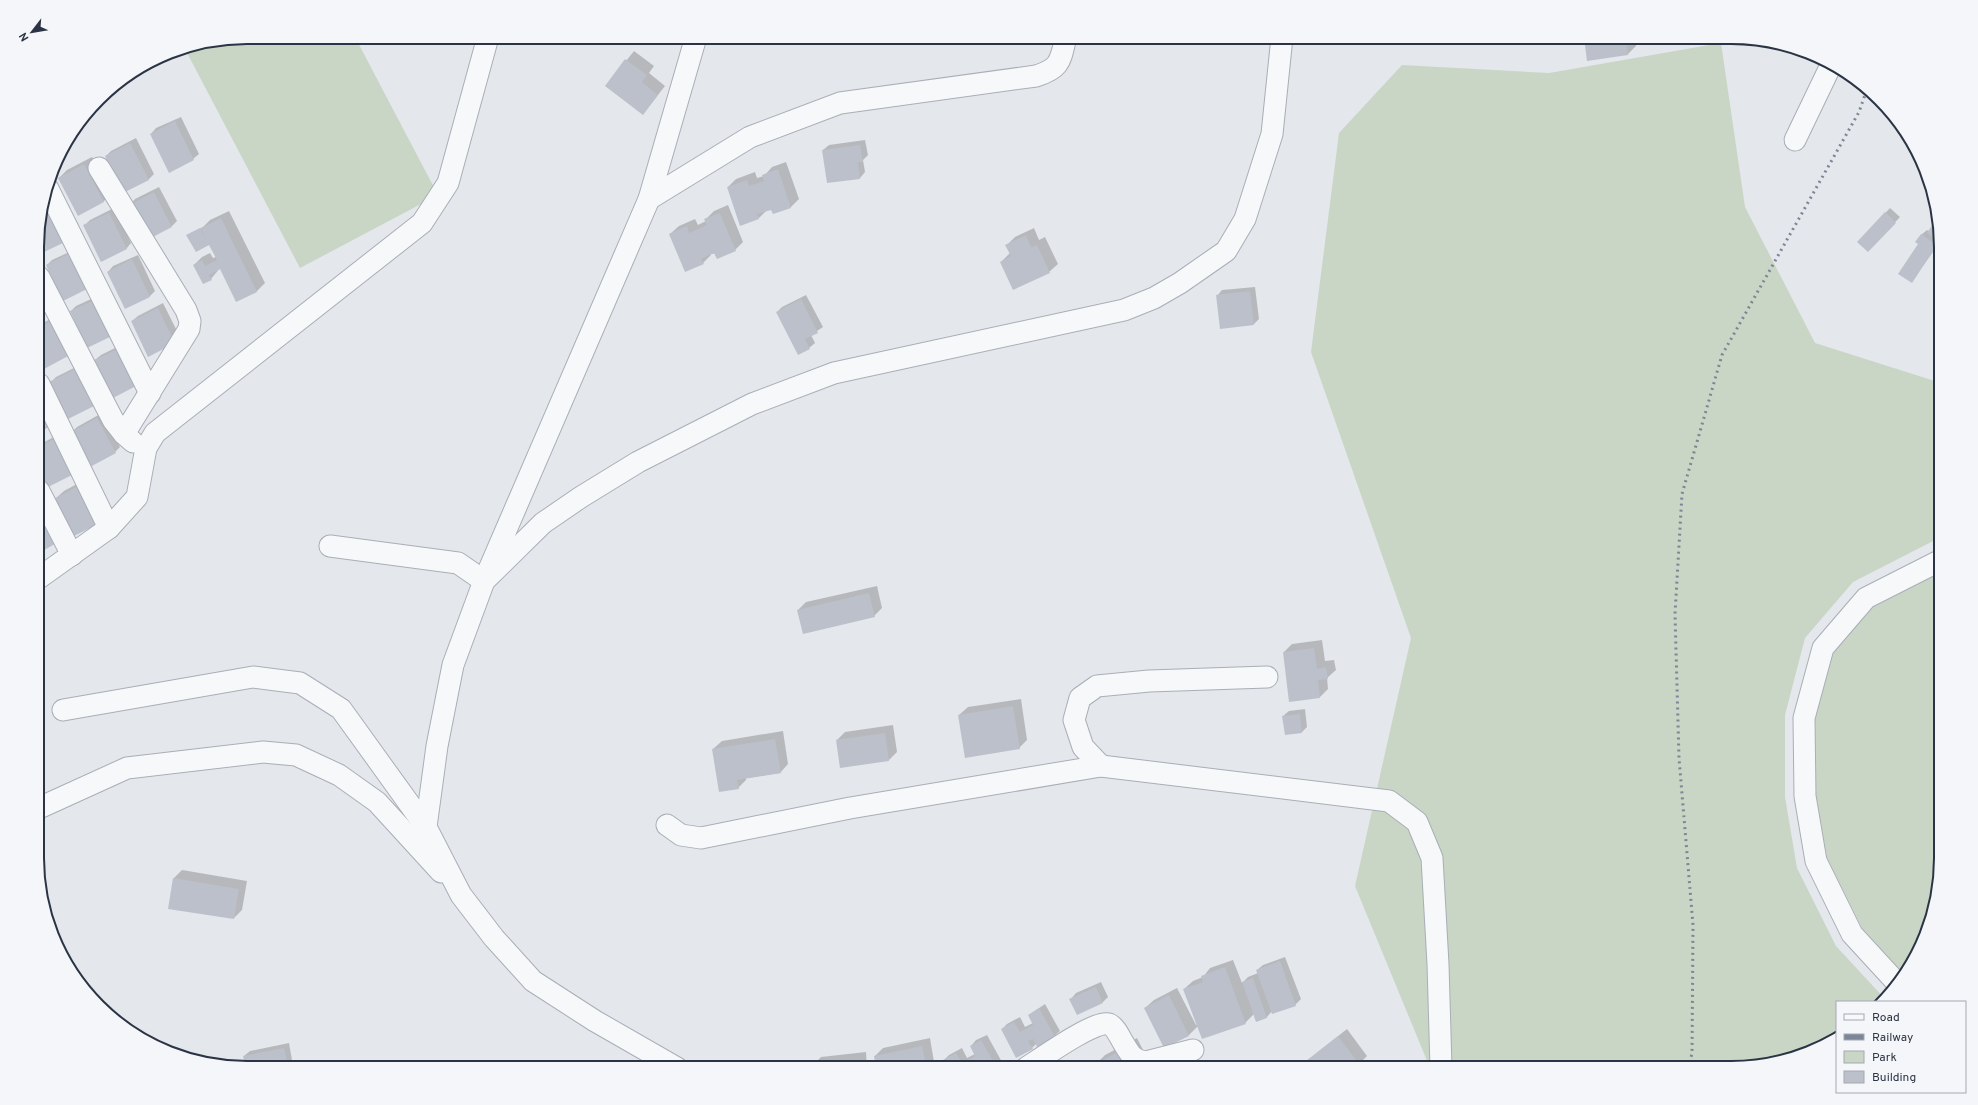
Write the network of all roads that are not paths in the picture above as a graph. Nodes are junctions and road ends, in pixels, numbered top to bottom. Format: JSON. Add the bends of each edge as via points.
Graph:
{"nodes":[{"id":1,"x":486,"y":44,"type":"edge"},
{"id":2,"x":694,"y":44,"type":"edge"},
{"id":3,"x":1064,"y":44,"type":"edge"},
{"id":4,"x":1281,"y":44,"type":"edge"},
{"id":5,"x":1829,"y":70,"type":"edge"},
{"id":6,"x":1795,"y":140,"type":"dead end"},
{"id":7,"x":99,"y":168,"type":"dead end"},
{"id":8,"x":51,"y":195,"type":"edge"},
{"id":9,"x":649,"y":199,"type":"junction"},
{"id":10,"x":44,"y":287,"type":"edge"},
{"id":11,"x":150,"y":393,"type":"junction"},
{"id":12,"x":44,"y":394,"type":"edge"},
{"id":13,"x":124,"y":434,"type":"junction"},
{"id":14,"x":146,"y":448,"type":"junction"},
{"id":15,"x":44,"y":501,"type":"edge"},
{"id":16,"x":109,"y":528,"type":"junction"},
{"id":17,"x":330,"y":546,"type":"dead end"},
{"id":18,"x":72,"y":555,"type":"junction"},
{"id":19,"x":1934,"y":563,"type":"edge"},
{"id":20,"x":44,"y":575,"type":"edge"},
{"id":21,"x":484,"y":581,"type":"junction"},
{"id":22,"x":1267,"y":677,"type":"dead end"},
{"id":23,"x":63,"y":710,"type":"dead end"},
{"id":24,"x":1101,"y":766,"type":"junction"},
{"id":25,"x":44,"y":806,"type":"edge"},
{"id":26,"x":667,"y":824,"type":"dead end"},
{"id":27,"x":426,"y":827,"type":"junction"},
{"id":28,"x":461,"y":895,"type":"junction"},
{"id":29,"x":1893,"y":979,"type":"edge"},
{"id":30,"x":1193,"y":1050,"type":"dead end"},
{"id":31,"x":665,"y":1061,"type":"edge"},
{"id":32,"x":1037,"y":1061,"type":"edge"},
{"id":33,"x":1139,"y":1061,"type":"edge"},
{"id":34,"x":1150,"y":1061,"type":"edge"},
{"id":35,"x":1441,"y":1061,"type":"edge"}],
"edges":[{"from":1,"to":14,"type":"street","via":[[448,183],[422,223],[155,433]]},
{"from":2,"to":9,"type":"street"},
{"from":3,"to":9,"type":"street","via":[[1060,61],[1050,71],[1036,76],[840,103],[750,137]]},
{"from":4,"to":21,"type":"street","via":[[1272,134],[1245,219],[1226,251],[1180,283],[1154,298],[1124,310],[834,373],[752,404],[638,462],[581,497],[543,523]]},
{"from":5,"to":6,"type":"street"},
{"from":7,"to":11,"type":"street","via":[[186,310],[190,321],[189,329]]},
{"from":8,"to":11,"type":"street"},
{"from":9,"to":21,"type":"street"},
{"from":10,"to":13,"type":"street","via":[[113,420]]},
{"from":11,"to":13,"type":"street"},
{"from":12,"to":16,"type":"street"},
{"from":13,"to":14,"type":"street"},
{"from":14,"to":16,"type":"street","via":[[137,497]]},
{"from":15,"to":18,"type":"street"},
{"from":16,"to":18,"type":"street"},
{"from":17,"to":21,"type":"street","via":[[458,563]]},
{"from":18,"to":20,"type":"street"},
{"from":19,"to":29,"type":"street","via":[[1866,598],[1823,648],[1804,718],[1805,796],[1816,861],[1852,934]]},
{"from":21,"to":27,"type":"street","via":[[453,665],[437,746]]},
{"from":22,"to":24,"type":"street","via":[[1149,681],[1098,686],[1080,698],[1074,720],[1083,747]]},
{"from":23,"to":27,"type":"street","via":[[253,677],[300,684],[340,709]]},
{"from":24,"to":26,"type":"street","via":[[850,808],[700,838],[681,835]]},
{"from":24,"to":35,"type":"street","via":[[1389,801],[1417,822],[1432,858]]},
{"from":25,"to":28,"type":"street","via":[[127,768],[263,752],[296,755],[339,775],[377,802]]},
{"from":27,"to":28,"type":"street"},
{"from":28,"to":31,"type":"street","via":[[494,938],[533,981],[595,1021]]},
{"from":30,"to":34,"type":"street"},
{"from":32,"to":33,"type":"street","via":[[1081,1033],[1097,1025],[1106,1024],[1115,1028],[1132,1057]]}]}
